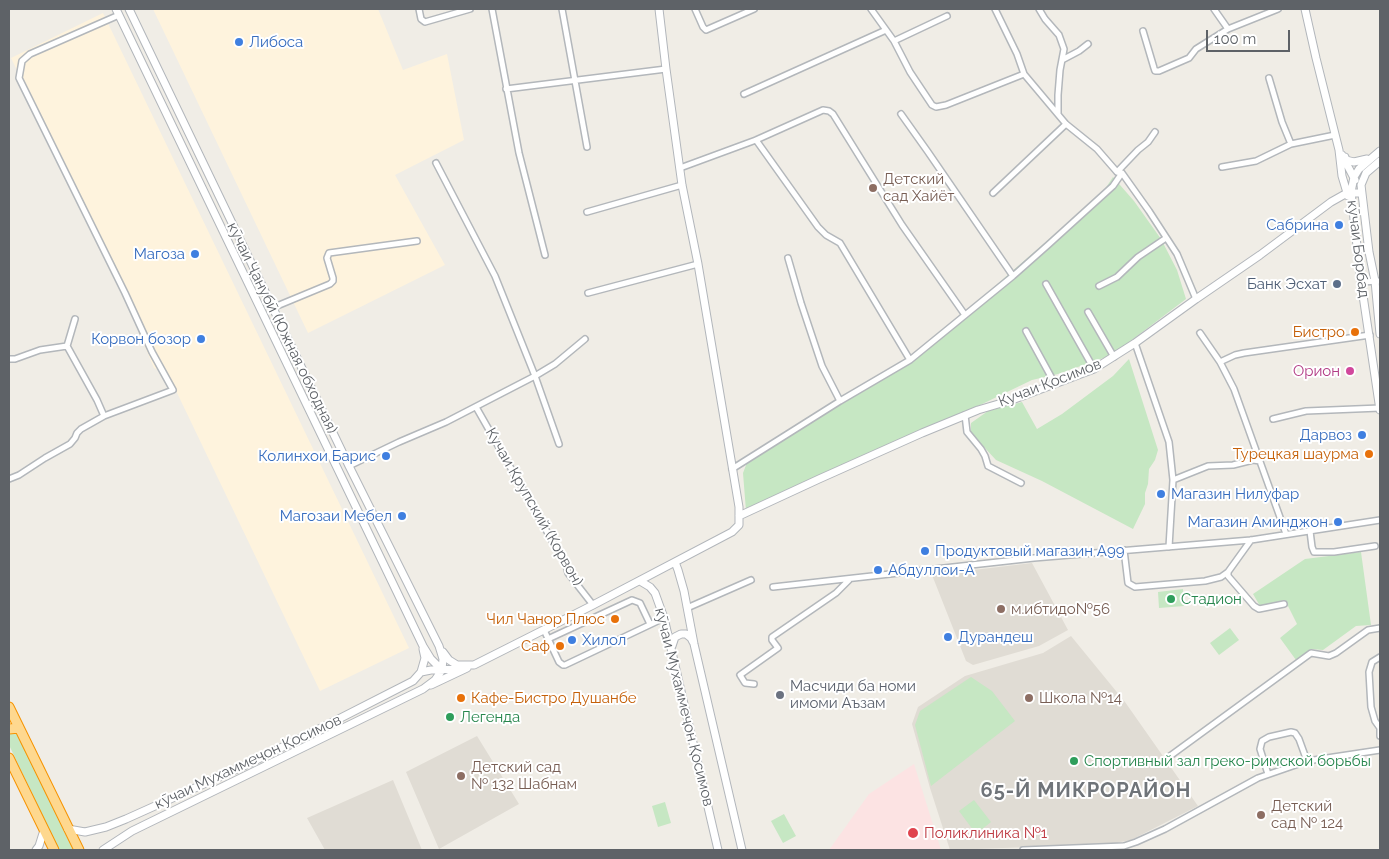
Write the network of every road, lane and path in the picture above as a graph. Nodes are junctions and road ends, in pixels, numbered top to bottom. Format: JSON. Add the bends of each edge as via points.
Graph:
{"nodes":[{"id":1,"x":129,"y":9,"type":"edge"},
{"id":2,"x":418,"y":9,"type":"edge"},
{"id":3,"x":470,"y":9,"type":"edge"},
{"id":4,"x":492,"y":9,"type":"edge"},
{"id":5,"x":562,"y":9,"type":"edge"},
{"id":6,"x":659,"y":9,"type":"edge"},
{"id":7,"x":695,"y":9,"type":"edge"},
{"id":8,"x":754,"y":9,"type":"edge"},
{"id":9,"x":871,"y":9,"type":"edge"},
{"id":10,"x":995,"y":9,"type":"edge"},
{"id":11,"x":1039,"y":9,"type":"edge"},
{"id":12,"x":1214,"y":9,"type":"edge"},
{"id":13,"x":1278,"y":9,"type":"edge"},
{"id":14,"x":1305,"y":9,"type":"edge"},
{"id":15,"x":118,"y":12,"type":"edge"},
{"id":16,"x":946,"y":16,"type":"dead end"},
{"id":17,"x":1228,"y":29,"type":"junction"},
{"id":18,"x":886,"y":30,"type":"junction"},
{"id":19,"x":1143,"y":31,"type":"dead end"},
{"id":20,"x":894,"y":41,"type":"junction"},
{"id":21,"x":1088,"y":44,"type":"dead end"},
{"id":22,"x":1062,"y":60,"type":"junction"},
{"id":23,"x":666,"y":69,"type":"junction"},
{"id":24,"x":1024,"y":74,"type":"junction"},
{"id":25,"x":1269,"y":78,"type":"dead end"},
{"id":26,"x":574,"y":80,"type":"junction"},
{"id":27,"x":506,"y":89,"type":"junction"},
{"id":28,"x":744,"y":94,"type":"dead end"},
{"id":29,"x":900,"y":114,"type":"dead end"},
{"id":30,"x":1058,"y":114,"type":"junction"},
{"id":31,"x":1066,"y":124,"type":"junction"},
{"id":32,"x":1155,"y":132,"type":"dead end"},
{"id":33,"x":1335,"y":135,"type":"junction"},
{"id":34,"x":756,"y":140,"type":"junction"},
{"id":35,"x":1291,"y":144,"type":"junction"},
{"id":36,"x":587,"y":147,"type":"dead end"},
{"id":37,"x":1338,"y":147,"type":"junction"},
{"id":38,"x":1380,"y":151,"type":"edge"},
{"id":39,"x":1372,"y":157,"type":"junction"},
{"id":40,"x":1380,"y":161,"type":"edge"},
{"id":41,"x":436,"y":163,"type":"dead end"},
{"id":42,"x":1222,"y":167,"type":"dead end"},
{"id":43,"x":680,"y":168,"type":"junction"},
{"id":44,"x":1119,"y":173,"type":"junction"},
{"id":45,"x":1354,"y":177,"type":"junction"},
{"id":46,"x":682,"y":185,"type":"junction"},
{"id":47,"x":1349,"y":192,"type":"junction"},
{"id":48,"x":993,"y":193,"type":"dead end"},
{"id":49,"x":1362,"y":193,"type":"junction"},
{"id":50,"x":587,"y":212,"type":"dead end"},
{"id":51,"x":1166,"y":238,"type":"junction"},
{"id":52,"x":417,"y":241,"type":"dead end"},
{"id":53,"x":1369,"y":252,"type":"junction"},
{"id":54,"x":1359,"y":253,"type":"junction"},
{"id":55,"x":545,"y":255,"type":"dead end"},
{"id":56,"x":788,"y":258,"type":"dead end"},
{"id":57,"x":698,"y":264,"type":"junction"},
{"id":58,"x":1013,"y":276,"type":"junction"},
{"id":59,"x":1378,"y":281,"type":"edge"},
{"id":60,"x":1362,"y":282,"type":"junction"},
{"id":61,"x":1046,"y":284,"type":"dead end"},
{"id":62,"x":1099,"y":286,"type":"dead end"},
{"id":63,"x":588,"y":293,"type":"dead end"},
{"id":64,"x":1196,"y":299,"type":"junction"},
{"id":65,"x":272,"y":308,"type":"junction"},
{"id":66,"x":1088,"y":312,"type":"dead end"},
{"id":67,"x":965,"y":315,"type":"junction"},
{"id":68,"x":75,"y":319,"type":"dead end"},
{"id":69,"x":1026,"y":331,"type":"dead end"},
{"id":70,"x":1200,"y":333,"type":"dead end"},
{"id":71,"x":1380,"y":334,"type":"edge"},
{"id":72,"x":1370,"y":335,"type":"junction"},
{"id":73,"x":585,"y":339,"type":"dead end"},
{"id":74,"x":1135,"y":343,"type":"junction"},
{"id":75,"x":67,"y":346,"type":"junction"},
{"id":76,"x":1114,"y":357,"type":"junction"},
{"id":77,"x":9,"y":359,"type":"edge"},
{"id":78,"x":910,"y":360,"type":"junction"},
{"id":79,"x":1220,"y":362,"type":"junction"},
{"id":80,"x":1094,"y":368,"type":"junction"},
{"id":81,"x":535,"y":376,"type":"junction"},
{"id":82,"x":1055,"y":384,"type":"junction"},
{"id":83,"x":840,"y":402,"type":"junction"},
{"id":84,"x":476,"y":407,"type":"junction"},
{"id":85,"x":1380,"y":409,"type":"edge"},
{"id":86,"x":965,"y":415,"type":"junction"},
{"id":87,"x":104,"y":416,"type":"junction"},
{"id":88,"x":1273,"y":419,"type":"dead end"},
{"id":89,"x":559,"y":444,"type":"dead end"},
{"id":90,"x":1260,"y":462,"type":"junction"},
{"id":91,"x":349,"y":466,"type":"junction"},
{"id":92,"x":732,"y":469,"type":"junction"},
{"id":93,"x":9,"y":479,"type":"edge"},
{"id":94,"x":1173,"y":480,"type":"junction"},
{"id":95,"x":1020,"y":483,"type":"dead end"},
{"id":96,"x":739,"y":516,"type":"junction"},
{"id":97,"x":1380,"y":520,"type":"edge"},
{"id":98,"x":1310,"y":531,"type":"junction"},
{"id":99,"x":1286,"y":534,"type":"junction"},
{"id":100,"x":1251,"y":540,"type":"junction"},
{"id":101,"x":1375,"y":546,"type":"dead end"},
{"id":102,"x":1169,"y":547,"type":"junction"},
{"id":103,"x":1124,"y":550,"type":"junction"},
{"id":104,"x":675,"y":562,"type":"junction"},
{"id":105,"x":1228,"y":572,"type":"junction"},
{"id":106,"x":751,"y":580,"type":"dead end"},
{"id":107,"x":849,"y":580,"type":"junction"},
{"id":108,"x":640,"y":581,"type":"junction"},
{"id":109,"x":774,"y":587,"type":"dead end"},
{"id":110,"x":1284,"y":604,"type":"dead end"},
{"id":111,"x":593,"y":605,"type":"junction"},
{"id":112,"x":687,"y":608,"type":"junction"},
{"id":113,"x":664,"y":618,"type":"junction"},
{"id":114,"x":650,"y":624,"type":"junction"},
{"id":115,"x":1380,"y":628,"type":"edge"},
{"id":116,"x":544,"y":630,"type":"junction"},
{"id":117,"x":548,"y":639,"type":"junction"},
{"id":118,"x":694,"y":644,"type":"junction"},
{"id":119,"x":423,"y":646,"type":"junction"},
{"id":120,"x":438,"y":646,"type":"junction"},
{"id":121,"x":672,"y":648,"type":"junction"},
{"id":122,"x":1380,"y":658,"type":"edge"},
{"id":123,"x":470,"y":667,"type":"junction"},
{"id":124,"x":442,"y":670,"type":"junction"},
{"id":125,"x":421,"y":672,"type":"junction"},
{"id":126,"x":754,"y":684,"type":"dead end"},
{"id":127,"x":423,"y":689,"type":"junction"},
{"id":128,"x":9,"y":707,"type":"edge"},
{"id":129,"x":19,"y":728,"type":"junction"},
{"id":130,"x":9,"y":729,"type":"edge"},
{"id":131,"x":1380,"y":736,"type":"edge"},
{"id":132,"x":1380,"y":750,"type":"edge"},
{"id":133,"x":1170,"y":756,"type":"dead end"},
{"id":134,"x":9,"y":758,"type":"edge"},
{"id":135,"x":1307,"y":761,"type":"junction"},
{"id":136,"x":1268,"y":774,"type":"junction"},
{"id":137,"x":126,"y":819,"type":"junction"},
{"id":138,"x":68,"y":829,"type":"junction"},
{"id":139,"x":44,"y":830,"type":"junction"},
{"id":140,"x":132,"y":831,"type":"junction"},
{"id":141,"x":1125,"y":848,"type":"edge"},
{"id":142,"x":36,"y":850,"type":"edge"},
{"id":143,"x":54,"y":850,"type":"edge"},
{"id":144,"x":79,"y":850,"type":"edge"},
{"id":145,"x":103,"y":850,"type":"edge"},
{"id":146,"x":718,"y":850,"type":"edge"},
{"id":147,"x":742,"y":850,"type":"edge"},
{"id":148,"x":1023,"y":850,"type":"edge"},
{"id":149,"x":1051,"y":850,"type":"edge"}],
"edges":[{"from":1,"to":65,"type":"main road","name":"кӯчаи Ҷанубӣ (Южная обходная)"},
{"from":2,"to":3,"type":"street","via":[[425,22]]},
{"from":4,"to":27,"type":"street"},
{"from":5,"to":26,"type":"street"},
{"from":6,"to":23,"type":"main road"},
{"from":7,"to":8,"type":"street","via":[[703,27],[709,30]]},
{"from":9,"to":18,"type":"street"},
{"from":10,"to":24,"type":"street"},
{"from":11,"to":22,"type":"street","via":[[1061,41],[1064,49]]},
{"from":12,"to":17,"type":"street"},
{"from":13,"to":17,"type":"street"},
{"from":14,"to":33,"type":"main road"},
{"from":15,"to":87,"type":"street","via":[[30,54],[22,61],[19,78],[173,390]]},
{"from":15,"to":119,"type":"main road","name":"кӯчаи Ҷанубӣ (Южная обходная)"},
{"from":16,"to":20,"type":"street"},
{"from":17,"to":19,"type":"street","via":[[1196,49],[1189,58],[1159,71],[1155,71]]},
{"from":18,"to":20,"type":"street"},
{"from":18,"to":28,"type":"street"},
{"from":20,"to":24,"type":"street","via":[[910,72],[936,107]]},
{"from":21,"to":22,"type":"street"},
{"from":22,"to":30,"type":"street"},
{"from":23,"to":26,"type":"street"},
{"from":23,"to":43,"type":"main road"},
{"from":24,"to":30,"type":"street"},
{"from":25,"to":35,"type":"street"},
{"from":26,"to":27,"type":"street"},
{"from":26,"to":36,"type":"street"},
{"from":27,"to":55,"type":"street"},
{"from":29,"to":58,"type":"street"},
{"from":30,"to":31,"type":"street"},
{"from":31,"to":44,"type":"street","via":[[1097,149]]},
{"from":31,"to":48,"type":"street"},
{"from":32,"to":44,"type":"street"},
{"from":33,"to":35,"type":"street"},
{"from":33,"to":37,"type":"main road"},
{"from":34,"to":43,"type":"street"},
{"from":34,"to":67,"type":"street","via":[[823,110],[833,114],[902,225]]},
{"from":34,"to":78,"type":"street","via":[[818,227],[840,243]]},
{"from":35,"to":42,"type":"street","via":[[1256,161]]},
{"from":37,"to":39,"type":"main road","via":[[1351,162]]},
{"from":37,"to":45,"type":"main road"},
{"from":37,"to":47,"type":"main road","via":[[1342,176]]},
{"from":38,"to":39,"type":"main road"},
{"from":39,"to":45,"type":"main road"},
{"from":40,"to":49,"type":"main road","via":[[1366,173]]},
{"from":41,"to":81,"type":"street","via":[[495,276]]},
{"from":43,"to":46,"type":"main road"},
{"from":44,"to":51,"type":"street"},
{"from":44,"to":58,"type":"street","via":[[1113,186]]},
{"from":45,"to":47,"type":"main road","name":"кӯчаи Борбад"},
{"from":45,"to":49,"type":"main road"},
{"from":46,"to":50,"type":"street"},
{"from":46,"to":57,"type":"main road"},
{"from":47,"to":49,"type":"main road"},
{"from":47,"to":54,"type":"main road","name":"кӯчаи Борбад"},
{"from":47,"to":64,"type":"main road","name":"Кучаи Қосимов"},
{"from":49,"to":53,"type":"main road","name":"кӯчаи Борбад"},
{"from":51,"to":62,"type":"street","via":[[1138,257],[1117,277]]},
{"from":51,"to":64,"type":"street","via":[[1177,254]]},
{"from":52,"to":65,"type":"street","via":[[329,253],[327,258],[334,278],[330,284]]},
{"from":53,"to":54,"type":"main road"},
{"from":53,"to":59,"type":"main road","name":"кӯчаи Борбад"},
{"from":54,"to":60,"type":"main road","name":"кӯчаи Борбад"},
{"from":56,"to":83,"type":"street","via":[[822,366]]},
{"from":57,"to":63,"type":"street"},
{"from":57,"to":92,"type":"main road"},
{"from":58,"to":67,"type":"street"},
{"from":59,"to":60,"type":"street"},
{"from":59,"to":71,"type":"main road","name":"кӯчаи Борбад"},
{"from":60,"to":72,"type":"main road","name":"кӯчаи Борбад"},
{"from":61,"to":80,"type":"street"},
{"from":64,"to":74,"type":"main road","name":"Кучаи Қосимов"},
{"from":65,"to":91,"type":"main road","name":"кӯчаи Ҷанубӣ (Южная обходная)"},
{"from":66,"to":76,"type":"street"},
{"from":67,"to":78,"type":"street"},
{"from":68,"to":75,"type":"street"},
{"from":69,"to":82,"type":"street"},
{"from":70,"to":79,"type":"street"},
{"from":72,"to":79,"type":"street","via":[[1244,353]]},
{"from":72,"to":85,"type":"main road","name":"кӯчаи Борбад"},
{"from":73,"to":81,"type":"street"},
{"from":74,"to":76,"type":"main road","name":"Кучаи Қосимов"},
{"from":74,"to":94,"type":"street","via":[[1168,442]]},
{"from":75,"to":77,"type":"street"},
{"from":75,"to":87,"type":"street"},
{"from":76,"to":80,"type":"main road","name":"Кучаи Қосимов"},
{"from":78,"to":83,"type":"street"},
{"from":79,"to":90,"type":"street","via":[[1234,389]]},
{"from":80,"to":82,"type":"main road","name":"Кучаи Қосимов"},
{"from":81,"to":84,"type":"street"},
{"from":81,"to":89,"type":"street"},
{"from":82,"to":86,"type":"main road","name":"Кучаи Қосимов"},
{"from":83,"to":92,"type":"street"},
{"from":84,"to":91,"type":"street"},
{"from":84,"to":111,"type":"street","name":"Кучаи Крупский (Корвон)","via":[[568,573]]},
{"from":85,"to":88,"type":"street","via":[[1306,411]]},
{"from":86,"to":95,"type":"street","via":[[967,432],[985,456],[988,466]]},
{"from":86,"to":96,"type":"main road","name":"Кучаи Қосимов"},
{"from":87,"to":93,"type":"street","via":[[81,429],[70,444]]},
{"from":90,"to":94,"type":"street","via":[[1253,460],[1208,466]]},
{"from":90,"to":99,"type":"street"},
{"from":91,"to":120,"type":"main road","name":"кӯчаи Ҷанубӣ (Южная обходная)"},
{"from":92,"to":96,"type":"main road"},
{"from":94,"to":102,"type":"street"},
{"from":96,"to":104,"type":"main road","via":[[739,525],[732,532]]},
{"from":97,"to":98,"type":"street"},
{"from":98,"to":99,"type":"street"},
{"from":98,"to":101,"type":"street","via":[[1314,552]]},
{"from":99,"to":100,"type":"street"},
{"from":100,"to":102,"type":"street"},
{"from":100,"to":105,"type":"street"},
{"from":102,"to":103,"type":"street"},
{"from":103,"to":105,"type":"street","via":[[1128,583],[1135,587],[1205,581]]},
{"from":103,"to":107,"type":"street"},
{"from":104,"to":108,"type":"main road"},
{"from":104,"to":112,"type":"main road","name":"кӯчаи Мухаммеҷон Қосимов"},
{"from":105,"to":110,"type":"street","via":[[1228,576],[1259,609]]},
{"from":106,"to":112,"type":"street"},
{"from":107,"to":109,"type":"street"},
{"from":107,"to":126,"type":"street","via":[[836,593],[772,637],[778,648],[740,675],[745,683]]},
{"from":108,"to":111,"type":"main road"},
{"from":108,"to":113,"type":"main road","name":"кӯчаи Мухаммеҷон Қосимов","via":[[655,593]]},
{"from":111,"to":116,"type":"main road"},
{"from":112,"to":118,"type":"main road","name":"кӯчаи Мухаммеҷон Қосимов"},
{"from":113,"to":114,"type":"street"},
{"from":113,"to":121,"type":"main road","name":"кӯчаи Мухаммеҷон Қосимов"},
{"from":114,"to":117,"type":"street","via":[[640,603],[632,600]]},
{"from":114,"to":117,"type":"street","via":[[565,665],[559,662]]},
{"from":115,"to":133,"type":"street","via":[[1368,630],[1330,656],[1311,654]]},
{"from":116,"to":117,"type":"street"},
{"from":116,"to":123,"type":"main road"},
{"from":118,"to":121,"type":"main road","via":[[686,634],[681,634],[675,637]]},
{"from":118,"to":147,"type":"main road","name":"кӯчаи Мухаммеҷон Қосимов"},
{"from":119,"to":124,"type":"main road"},
{"from":119,"to":125,"type":"main road","via":[[425,658]]},
{"from":120,"to":123,"type":"main road","via":[[449,660]]},
{"from":120,"to":124,"type":"main road","via":[[443,659]]},
{"from":121,"to":146,"type":"main road","name":"кӯчаи Мухаммеҷон Қосимов"},
{"from":122,"to":131,"type":"street","via":[[1372,662],[1369,672],[1371,708]]},
{"from":123,"to":124,"type":"main road"},
{"from":123,"to":127,"type":"main road"},
{"from":124,"to":125,"type":"main road"},
{"from":124,"to":127,"type":"main road"},
{"from":125,"to":137,"type":"main road","name":"кӯчаи Мухаммеҷон Қосимов","via":[[413,681],[323,728]]},
{"from":127,"to":140,"type":"main road"},
{"from":128,"to":129,"type":"highway"},
{"from":129,"to":130,"type":"highway"},
{"from":129,"to":138,"type":"highway"},
{"from":132,"to":135,"type":"street"},
{"from":134,"to":139,"type":"highway"},
{"from":135,"to":136,"type":"street"},
{"from":135,"to":136,"type":"street","via":[[1295,733],[1269,737],[1262,741],[1260,749]]},
{"from":136,"to":141,"type":"street"},
{"from":137,"to":138,"type":"main road","name":"кӯчаи Мухаммеҷон Қосимов","via":[[85,832]]},
{"from":137,"to":140,"type":"main road"},
{"from":138,"to":144,"type":"highway"},
{"from":139,"to":142,"type":"main road"},
{"from":139,"to":143,"type":"highway"},
{"from":140,"to":145,"type":"main road"},
{"from":141,"to":149,"type":"street"},
{"from":148,"to":149,"type":"street"}]}
